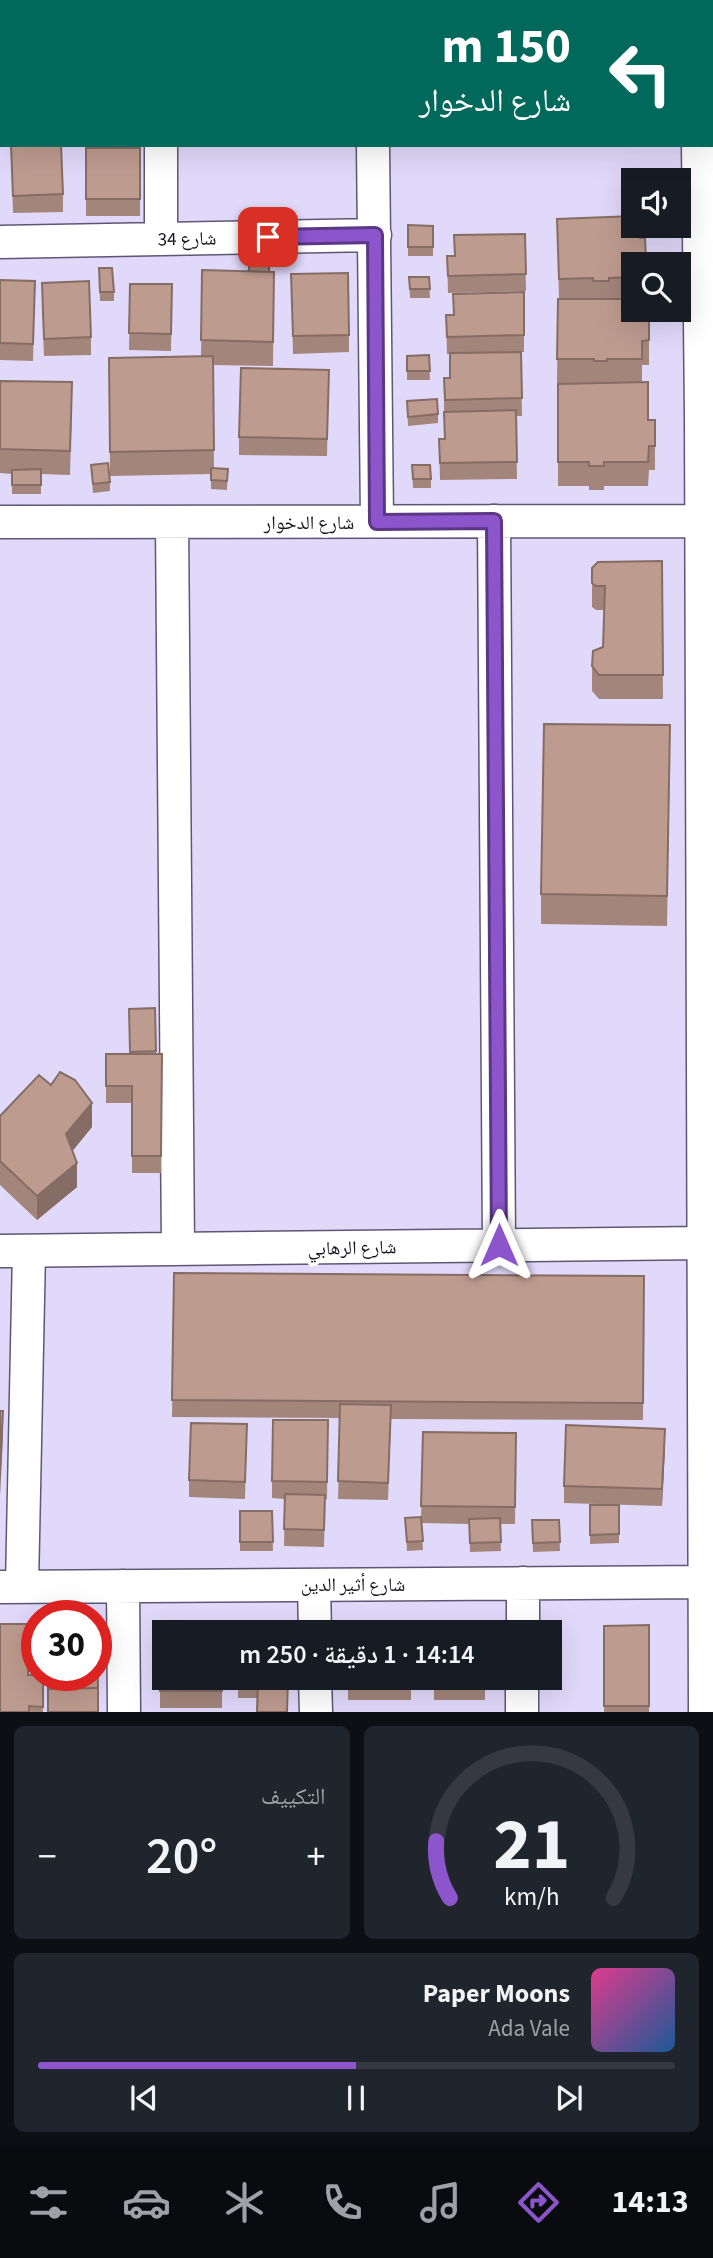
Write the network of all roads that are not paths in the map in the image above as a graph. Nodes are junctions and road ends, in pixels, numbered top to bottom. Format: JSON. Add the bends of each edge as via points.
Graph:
{"nodes":[{"id":1,"x":161,"y":147,"type":"edge"},
{"id":2,"x":373,"y":147,"type":"edge"},
{"id":3,"x":698,"y":147,"type":"edge"},
{"id":4,"x":375,"y":235,"type":"junction"},
{"id":5,"x":161,"y":239,"type":"junction"},
{"id":6,"x":0,"y":242,"type":"edge"},
{"id":7,"x":707,"y":413,"type":"edge"},
{"id":8,"x":494,"y":521,"type":"junction"},
{"id":9,"x":701,"y":521,"type":"junction"},
{"id":10,"x":0,"y":522,"type":"edge"},
{"id":11,"x":172,"y":522,"type":"junction"},
{"id":12,"x":377,"y":522,"type":"junction"},
{"id":13,"x":703,"y":1242,"type":"junction"},
{"id":14,"x":499,"y":1245,"type":"junction"},
{"id":15,"x":178,"y":1249,"type":"junction"},
{"id":16,"x":15,"y":1251,"type":"edge"},
{"id":17,"x":708,"y":1310,"type":"edge"},
{"id":18,"x":705,"y":1582,"type":"junction"},
{"id":19,"x":523,"y":1583,"type":"junction"},
{"id":20,"x":314,"y":1585,"type":"junction"},
{"id":21,"x":123,"y":1586,"type":"junction"},
{"id":22,"x":11,"y":1587,"type":"edge"},
{"id":23,"x":315,"y":1620,"type":"edge"},
{"id":24,"x":523,"y":1620,"type":"edge"},
{"id":25,"x":709,"y":1673,"type":"edge"},
{"id":26,"x":316,"y":1690,"type":"edge"},
{"id":27,"x":522,"y":1690,"type":"edge"},
{"id":28,"x":124,"y":1712,"type":"edge"},
{"id":29,"x":316,"y":1712,"type":"edge"},
{"id":30,"x":522,"y":1712,"type":"edge"},
{"id":31,"x":705,"y":1712,"type":"edge"}],
"edges":[{"from":1,"to":5,"type":"street"},
{"from":2,"to":4,"type":"street"},
{"from":3,"to":7,"type":"street"},
{"from":4,"to":5,"type":"street","name":"شارع 34"},
{"from":4,"to":12,"type":"street"},
{"from":5,"to":6,"type":"street","name":"شارع 34"},
{"from":7,"to":9,"type":"street"},
{"from":8,"to":9,"type":"street","name":"شارع الدخوار"},
{"from":8,"to":12,"type":"street","name":"شارع الدخوار"},
{"from":8,"to":14,"type":"street"},
{"from":9,"to":13,"type":"street"},
{"from":10,"to":11,"type":"street","name":"شارع الدخوار"},
{"from":11,"to":12,"type":"street","name":"شارع الدخوار"},
{"from":11,"to":15,"type":"street"},
{"from":13,"to":14,"type":"street","name":"شارع الرهابي"},
{"from":13,"to":17,"type":"street"},
{"from":14,"to":15,"type":"street","name":"شارع الرهابي"},
{"from":15,"to":16,"type":"street","name":"شارع الرهابي"},
{"from":16,"to":22,"type":"street"},
{"from":17,"to":18,"type":"street"},
{"from":18,"to":19,"type":"street","name":"شارع أثير الدين"},
{"from":18,"to":25,"type":"street"},
{"from":19,"to":20,"type":"street","name":"شارع أثير الدين"},
{"from":19,"to":24,"type":"street"},
{"from":20,"to":21,"type":"street","name":"شارع أثير الدين"},
{"from":20,"to":23,"type":"street"},
{"from":21,"to":22,"type":"street","name":"شارع أثير الدين"},
{"from":21,"to":28,"type":"street"},
{"from":25,"to":31,"type":"street"},
{"from":26,"to":29,"type":"street"},
{"from":27,"to":30,"type":"street"}]}
